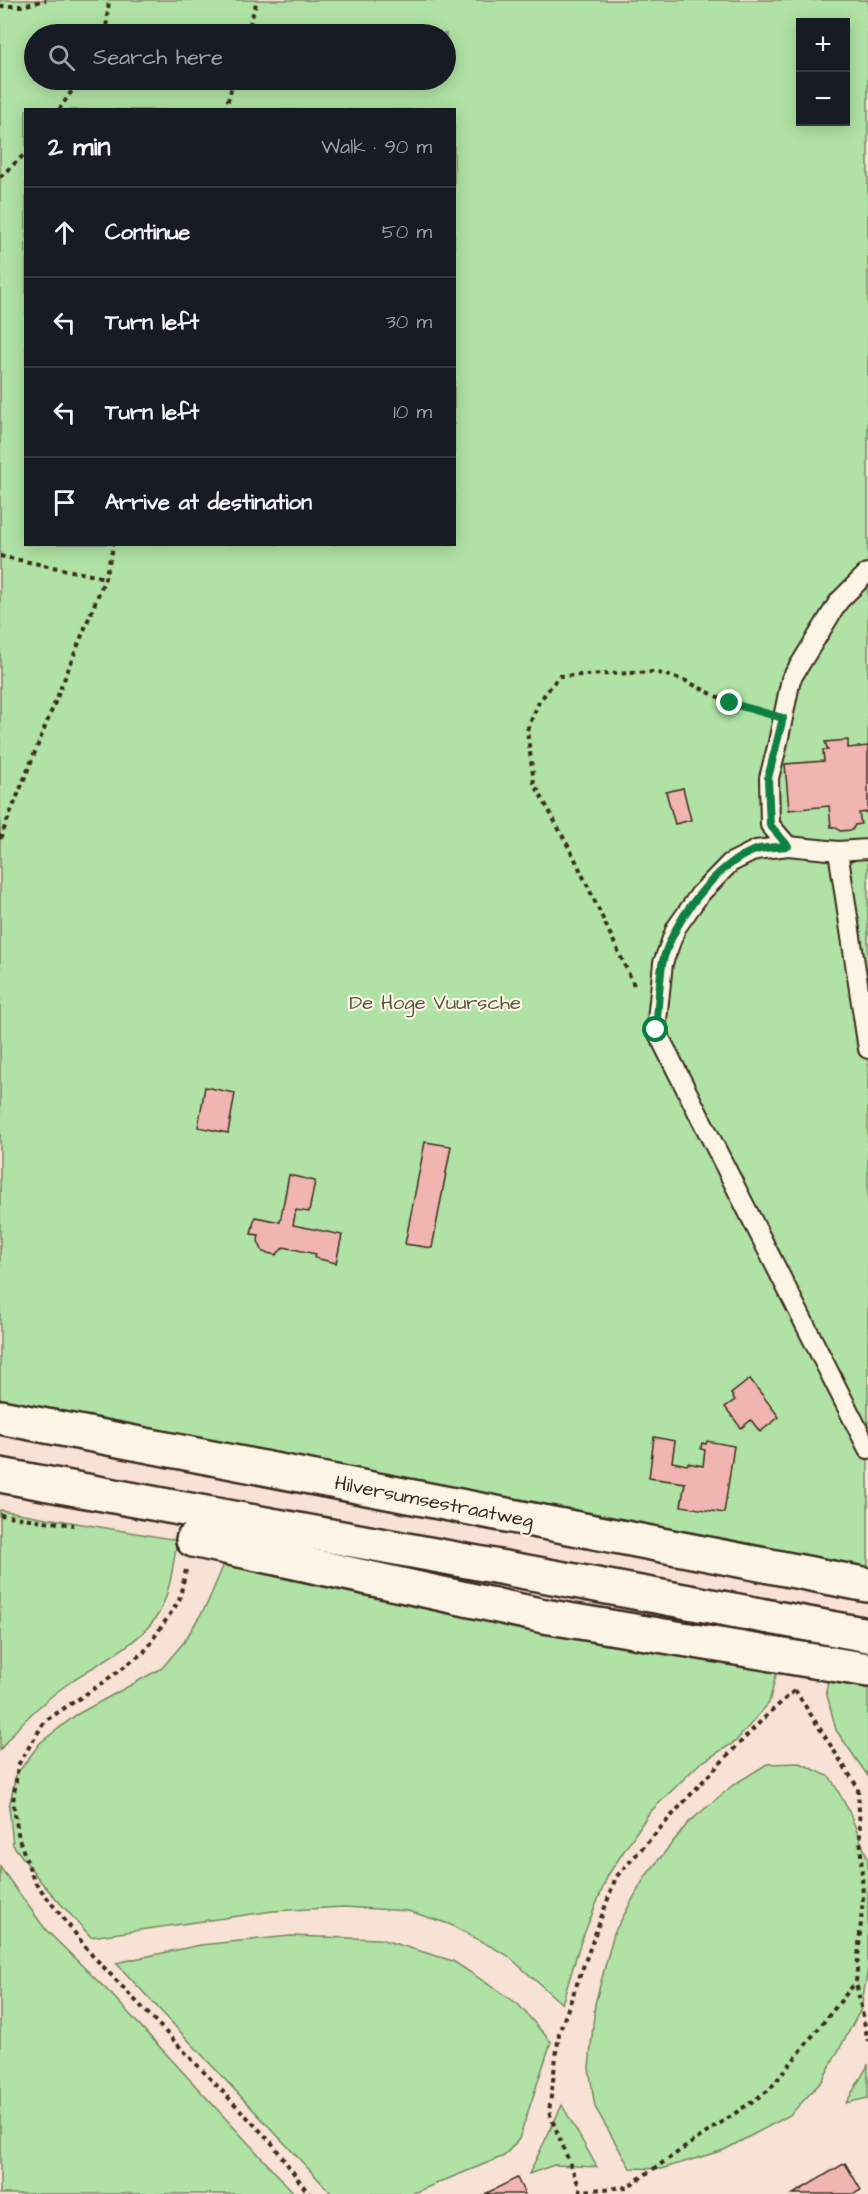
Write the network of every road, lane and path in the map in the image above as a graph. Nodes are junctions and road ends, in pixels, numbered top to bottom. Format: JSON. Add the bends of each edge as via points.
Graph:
{"nodes":[{"id":1,"x":46,"y":0,"type":"edge"},
{"id":2,"x":109,"y":0,"type":"edge"},
{"id":3,"x":256,"y":0,"type":"edge"},
{"id":4,"x":0,"y":6,"type":"edge"},
{"id":5,"x":106,"y":24,"type":"edge"},
{"id":6,"x":250,"y":24,"type":"edge"},
{"id":7,"x":72,"y":90,"type":"edge"},
{"id":8,"x":231,"y":90,"type":"edge"},
{"id":9,"x":60,"y":108,"type":"edge"},
{"id":10,"x":226,"y":108,"type":"edge"},
{"id":11,"x":24,"y":155,"type":"edge"},
{"id":12,"x":0,"y":177,"type":"edge"},
{"id":13,"x":113,"y":546,"type":"edge"},
{"id":14,"x":0,"y":556,"type":"edge"},
{"id":15,"x":867,"y":573,"type":"edge"},
{"id":16,"x":105,"y":578,"type":"junction"},
{"id":17,"x":783,"y":718,"type":"junction"},
{"id":18,"x":0,"y":839,"type":"edge"},
{"id":19,"x":788,"y":846,"type":"junction"},
{"id":20,"x":868,"y":849,"type":"edge"},
{"id":21,"x":838,"y":851,"type":"junction"},
{"id":22,"x":656,"y":1030,"type":"junction"},
{"id":23,"x":868,"y":1048,"type":"edge"},
{"id":24,"x":0,"y":1417,"type":"edge"},
{"id":25,"x":868,"y":1449,"type":"edge"},
{"id":26,"x":0,"y":1475,"type":"edge"},
{"id":27,"x":193,"y":1540,"type":"joint"},
{"id":28,"x":868,"y":1585,"type":"edge"},
{"id":29,"x":868,"y":1635,"type":"edge"},
{"id":30,"x":868,"y":1670,"type":"edge"},
{"id":31,"x":856,"y":1982,"type":"junction"},
{"id":32,"x":868,"y":2041,"type":"edge"},
{"id":33,"x":309,"y":2194,"type":"edge"}],
"edges":[{"from":1,"to":4,"type":"path"},
{"from":2,"to":5,"type":"path"},
{"from":3,"to":6,"type":"path"},
{"from":7,"to":9,"type":"path"},
{"from":8,"to":10,"type":"path"},
{"from":11,"to":12,"type":"path"},
{"from":13,"to":16,"type":"path"},
{"from":14,"to":16,"type":"path"},
{"from":15,"to":17,"type":"lane","via":[[839,602],[791,679]]},
{"from":16,"to":18,"type":"path"},
{"from":17,"to":19,"type":"lane","via":[[768,778],[770,825]]},
{"from":17,"to":22,"type":"path","via":[[730,703],[684,680],[655,672],[599,673],[559,676],[539,702],[526,730],[534,783],[574,856]]},
{"from":19,"to":21,"type":"lane"},
{"from":19,"to":22,"type":"lane","via":[[756,850],[730,863],[694,902],[676,928],[663,963]]},
{"from":20,"to":21,"type":"lane"},
{"from":21,"to":23,"type":"lane"},
{"from":22,"to":25,"type":"lane"},
{"from":24,"to":28,"type":"street","name":"Hilversumsestraatweg"},
{"from":26,"to":29,"type":"street"},
{"from":27,"to":30,"type":"street","via":[[544,1616]]},
{"from":27,"to":33,"type":"path","via":[[179,1601],[144,1652],[45,1721],[18,1765],[13,1802],[19,1839],[34,1881],[92,1955],[271,2142]]},
{"from":31,"to":31,"type":"path","via":[[863,1897],[858,1788],[795,1690],[704,1780],[616,1877],[560,2033],[549,2112],[581,2191],[627,2187],[769,2090]]},
{"from":31,"to":32,"type":"path"}]}
